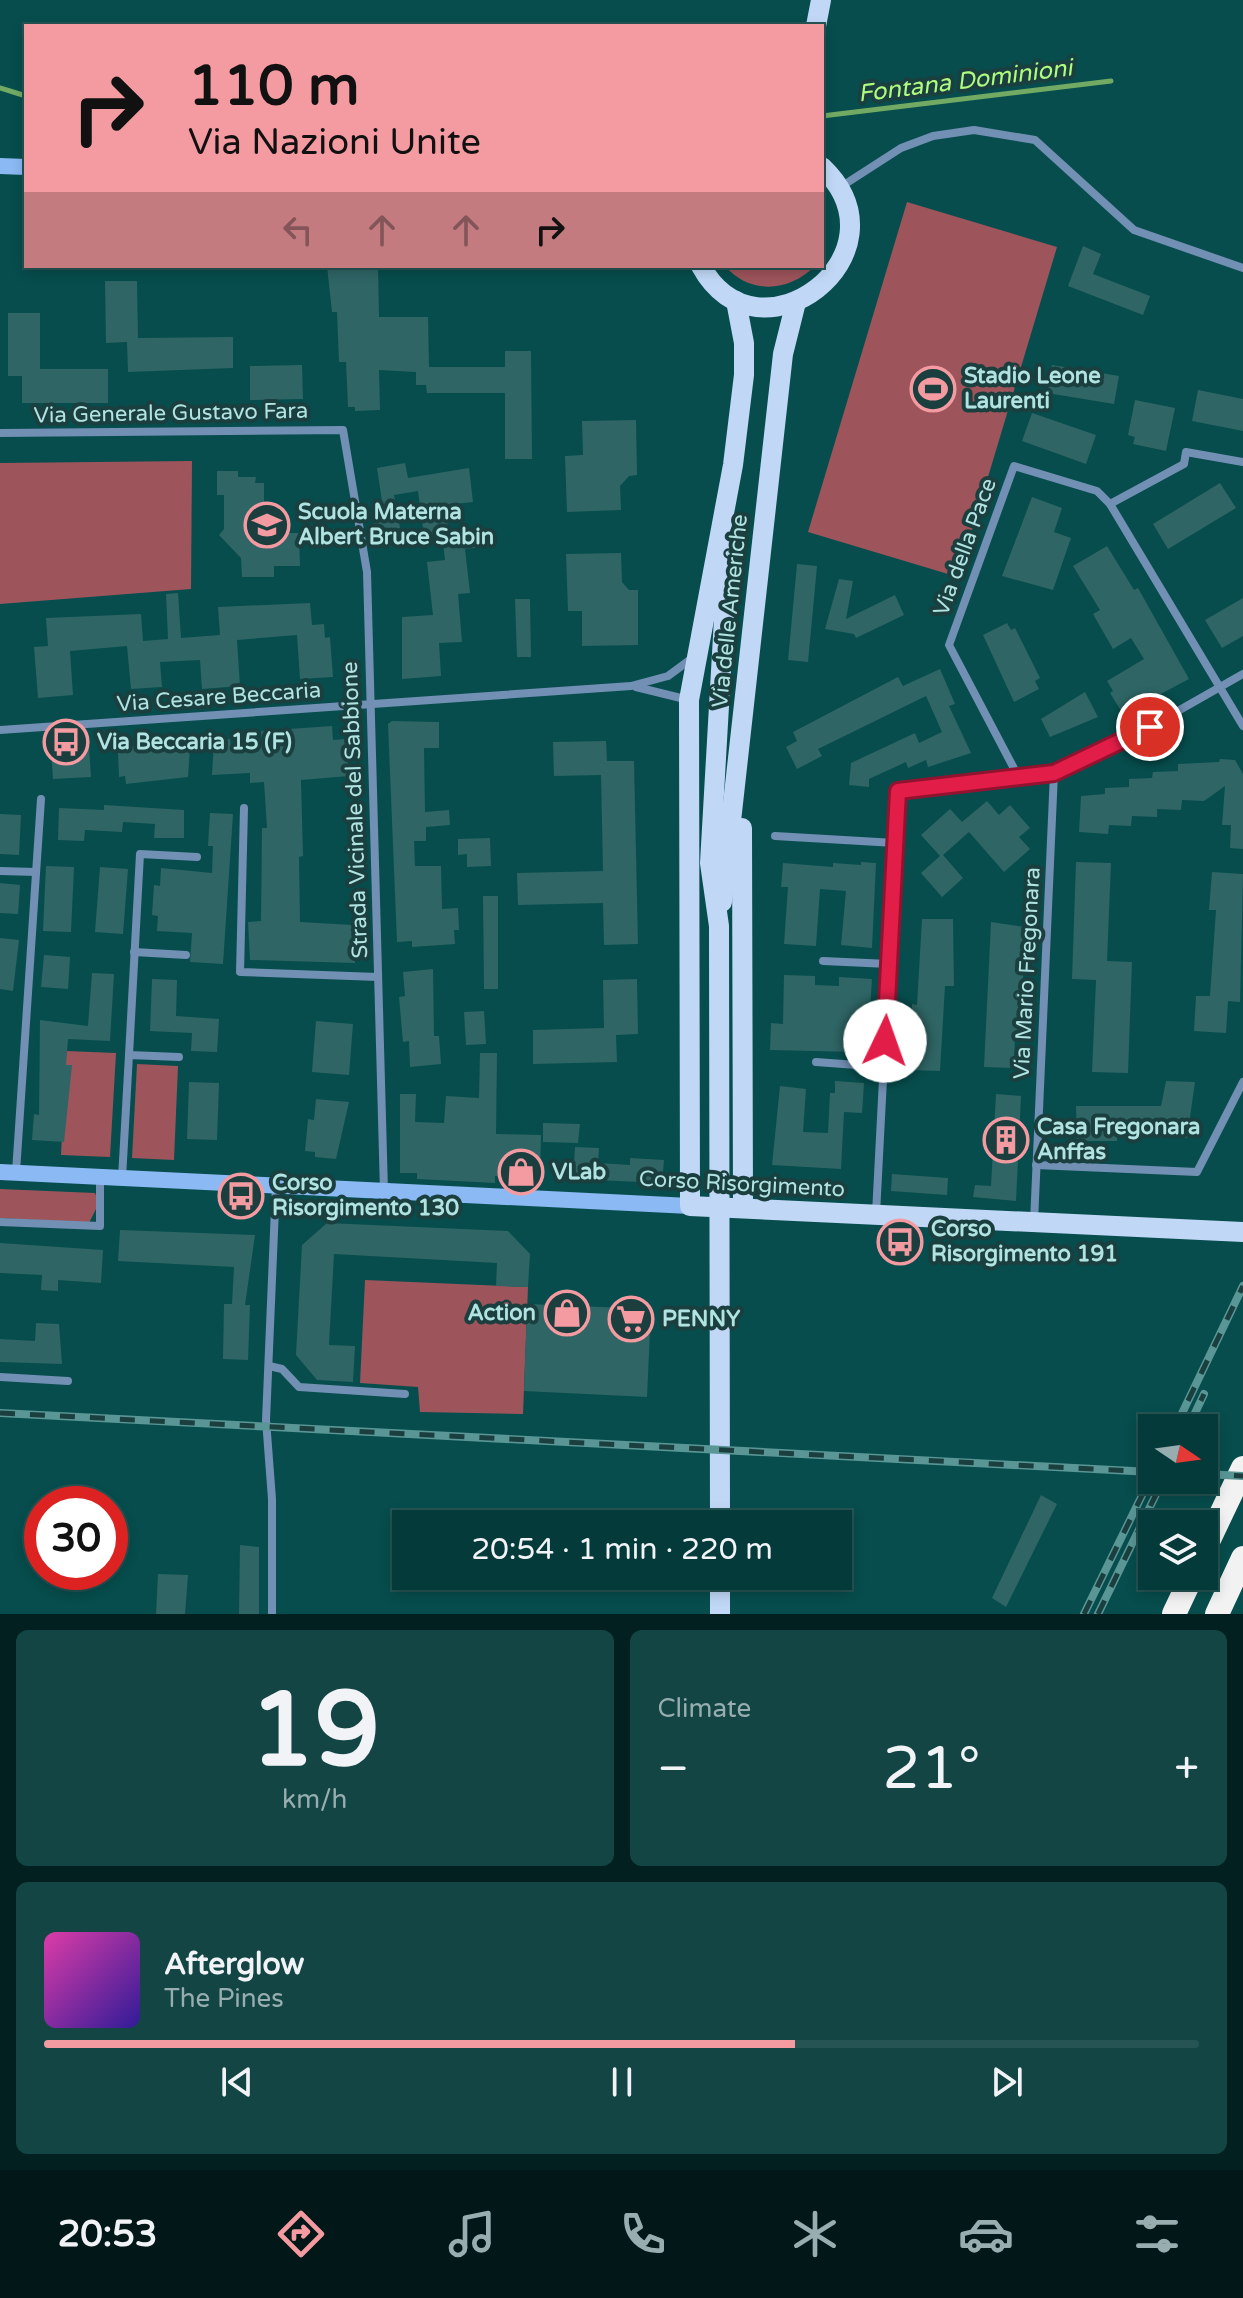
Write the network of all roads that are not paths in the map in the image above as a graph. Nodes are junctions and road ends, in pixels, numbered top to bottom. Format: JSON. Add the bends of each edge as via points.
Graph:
{"nodes":[{"id":1,"x":0,"y":166,"type":"edge"},
{"id":2,"x":24,"y":167,"type":"edge"},
{"id":3,"x":824,"y":169,"type":"edge"},
{"id":4,"x":839,"y":188,"type":"junction"},
{"id":5,"x":703,"y":268,"type":"edge"},
{"id":6,"x":1243,"y":268,"type":"edge"},
{"id":7,"x":736,"y":301,"type":"junction"},
{"id":8,"x":796,"y":302,"type":"junction"},
{"id":9,"x":343,"y":430,"type":"joint"},
{"id":10,"x":0,"y":433,"type":"edge"},
{"id":11,"x":1243,"y":462,"type":"edge"},
{"id":12,"x":733,"y":465,"type":"junction"},
{"id":13,"x":1110,"y":504,"type":"junction"},
{"id":14,"x":698,"y":648,"type":"junction"},
{"id":15,"x":1243,"y":674,"type":"edge"},
{"id":16,"x":631,"y":686,"type":"junction"},
{"id":17,"x":1220,"y":688,"type":"junction"},
{"id":18,"x":689,"y":700,"type":"junction"},
{"id":19,"x":370,"y":705,"type":"junction"},
{"id":20,"x":742,"y":725,"type":"junction"},
{"id":21,"x":1243,"y":726,"type":"edge"},
{"id":22,"x":0,"y":730,"type":"edge"},
{"id":23,"x":716,"y":762,"type":"junction"},
{"id":24,"x":1054,"y":773,"type":"junction"},
{"id":25,"x":1019,"y":778,"type":"junction"},
{"id":26,"x":41,"y":799,"type":"dead end"},
{"id":27,"x":244,"y":808,"type":"dead end"},
{"id":28,"x":775,"y":836,"type":"dead end"},
{"id":29,"x":895,"y":843,"type":"junction"},
{"id":30,"x":197,"y":857,"type":"dead end"},
{"id":31,"x":0,"y":871,"type":"edge"},
{"id":32,"x":36,"y":872,"type":"junction"},
{"id":33,"x":719,"y":926,"type":"junction"},
{"id":34,"x":134,"y":952,"type":"junction"},
{"id":35,"x":186,"y":955,"type":"dead end"},
{"id":36,"x":823,"y":961,"type":"dead end"},
{"id":37,"x":889,"y":964,"type":"junction"},
{"id":38,"x":378,"y":977,"type":"junction"},
{"id":39,"x":129,"y":1055,"type":"junction"},
{"id":40,"x":179,"y":1057,"type":"dead end"},
{"id":41,"x":816,"y":1062,"type":"dead end"},
{"id":42,"x":884,"y":1067,"type":"junction"},
{"id":43,"x":1243,"y":1082,"type":"edge"},
{"id":44,"x":1036,"y":1165,"type":"junction"},
{"id":45,"x":8,"y":1172,"type":"edge"},
{"id":46,"x":100,"y":1177,"type":"junction"},
{"id":47,"x":122,"y":1178,"type":"junction"},
{"id":48,"x":276,"y":1185,"type":"junction"},
{"id":49,"x":384,"y":1191,"type":"junction"},
{"id":50,"x":690,"y":1206,"type":"junction"},
{"id":51,"x":743,"y":1208,"type":"junction"},
{"id":52,"x":876,"y":1215,"type":"junction"},
{"id":53,"x":0,"y":1222,"type":"edge"},
{"id":54,"x":1034,"y":1223,"type":"junction"},
{"id":55,"x":1243,"y":1232,"type":"edge"},
{"id":56,"x":269,"y":1366,"type":"junction"},
{"id":57,"x":0,"y":1377,"type":"edge"},
{"id":58,"x":68,"y":1381,"type":"dead end"},
{"id":59,"x":405,"y":1394,"type":"dead end"},
{"id":60,"x":1239,"y":1476,"type":"edge"},
{"id":61,"x":720,"y":1510,"type":"edge"},
{"id":62,"x":1218,"y":1520,"type":"edge"},
{"id":63,"x":1243,"y":1558,"type":"edge"},
{"id":64,"x":720,"y":1590,"type":"edge"},
{"id":65,"x":1185,"y":1590,"type":"edge"},
{"id":66,"x":272,"y":1614,"type":"edge"},
{"id":67,"x":720,"y":1614,"type":"edge"},
{"id":68,"x":1174,"y":1614,"type":"edge"},
{"id":69,"x":1217,"y":1614,"type":"edge"}],
"edges":[{"from":1,"to":2,"type":"main road"},
{"from":3,"to":4,"type":"main road"},
{"from":4,"to":6,"type":"street","via":[[901,148],[933,136],[974,130],[1035,140],[1134,230]]},
{"from":4,"to":8,"type":"main road","via":[[850,231],[846,253],[824,286]]},
{"from":5,"to":7,"type":"main road"},
{"from":7,"to":8,"type":"main road","via":[[766,307]]},
{"from":7,"to":12,"type":"main road","via":[[744,375]]},
{"from":8,"to":20,"type":"main road","name":"Via delle Americhe","via":[[783,354]]},
{"from":9,"to":10,"type":"street","name":"Via Generale Gustavo Fara"},
{"from":9,"to":19,"type":"street","name":"Strada Vicinale del Sabbione","via":[[367,572]]},
{"from":11,"to":13,"type":"street","via":[[1186,452],[1184,464]]},
{"from":12,"to":14,"type":"main road"},
{"from":12,"to":23,"type":"main road","name":"Via delle Americhe"},
{"from":13,"to":17,"type":"street","name":"Via della Pace"},
{"from":13,"to":25,"type":"street","name":"Via della Pace","via":[[1097,491],[1014,466],[949,645]]},
{"from":14,"to":16,"type":"street","name":"Via Cesare Beccaria","via":[[687,665],[668,676]]},
{"from":14,"to":18,"type":"main road"},
{"from":15,"to":17,"type":"street"},
{"from":16,"to":18,"type":"street","name":"Via Cesare Beccaria"},
{"from":16,"to":19,"type":"street","name":"Via Cesare Beccaria"},
{"from":17,"to":21,"type":"street","name":"Via della Pace"},
{"from":17,"to":24,"type":"street"},
{"from":18,"to":23,"type":"main road","via":[[708,720]]},
{"from":18,"to":50,"type":"main road"},
{"from":19,"to":22,"type":"street","name":"Via Cesare Beccaria"},
{"from":19,"to":38,"type":"street","name":"Strada Vicinale del Sabbione"},
{"from":20,"to":33,"type":"main road","name":"Via delle Americhe"},
{"from":20,"to":51,"type":"main road"},
{"from":23,"to":33,"type":"main road","name":"Via delle Americhe","via":[[710,863]]},
{"from":24,"to":25,"type":"street"},
{"from":24,"to":44,"type":"street","name":"Via Mario Fregonara"},
{"from":25,"to":29,"type":"street","via":[[898,791]]},
{"from":26,"to":32,"type":"street"},
{"from":27,"to":38,"type":"street","via":[[240,972]]},
{"from":28,"to":29,"type":"street"},
{"from":29,"to":37,"type":"street"},
{"from":30,"to":34,"type":"street","via":[[140,854]]},
{"from":31,"to":32,"type":"street"},
{"from":32,"to":45,"type":"street"},
{"from":33,"to":61,"type":"main road","name":"Via delle Americhe"},
{"from":34,"to":35,"type":"street"},
{"from":34,"to":39,"type":"street"},
{"from":36,"to":37,"type":"street"},
{"from":37,"to":42,"type":"street"},
{"from":38,"to":49,"type":"street","name":"Strada Vicinale del Sabbione"},
{"from":39,"to":40,"type":"street"},
{"from":39,"to":47,"type":"street"},
{"from":41,"to":42,"type":"street"},
{"from":42,"to":52,"type":"street"},
{"from":43,"to":44,"type":"street","via":[[1197,1172]]},
{"from":44,"to":54,"type":"street","name":"Via Mario Fregonara"},
{"from":45,"to":46,"type":"main road","name":"Corso Risorgimento"},
{"from":46,"to":47,"type":"main road","name":"Corso Risorgimento"},
{"from":46,"to":53,"type":"street","via":[[100,1226]]},
{"from":47,"to":48,"type":"main road","name":"Corso Risorgimento"},
{"from":48,"to":49,"type":"main road","name":"Corso Risorgimento"},
{"from":48,"to":56,"type":"street"},
{"from":49,"to":50,"type":"main road","name":"Corso Risorgimento"},
{"from":50,"to":51,"type":"main road","name":"Corso Risorgimento"},
{"from":51,"to":52,"type":"main road","name":"Corso Risorgimento"},
{"from":52,"to":54,"type":"main road","name":"Corso Risorgimento"},
{"from":54,"to":55,"type":"main road","name":"Corso Risorgimento"},
{"from":56,"to":59,"type":"street","via":[[282,1369],[299,1387]]},
{"from":56,"to":66,"type":"street"},
{"from":57,"to":58,"type":"street"},
{"from":60,"to":62,"type":"highway"},
{"from":63,"to":69,"type":"highway"},
{"from":64,"to":67,"type":"main road"},
{"from":65,"to":68,"type":"highway"}]}
